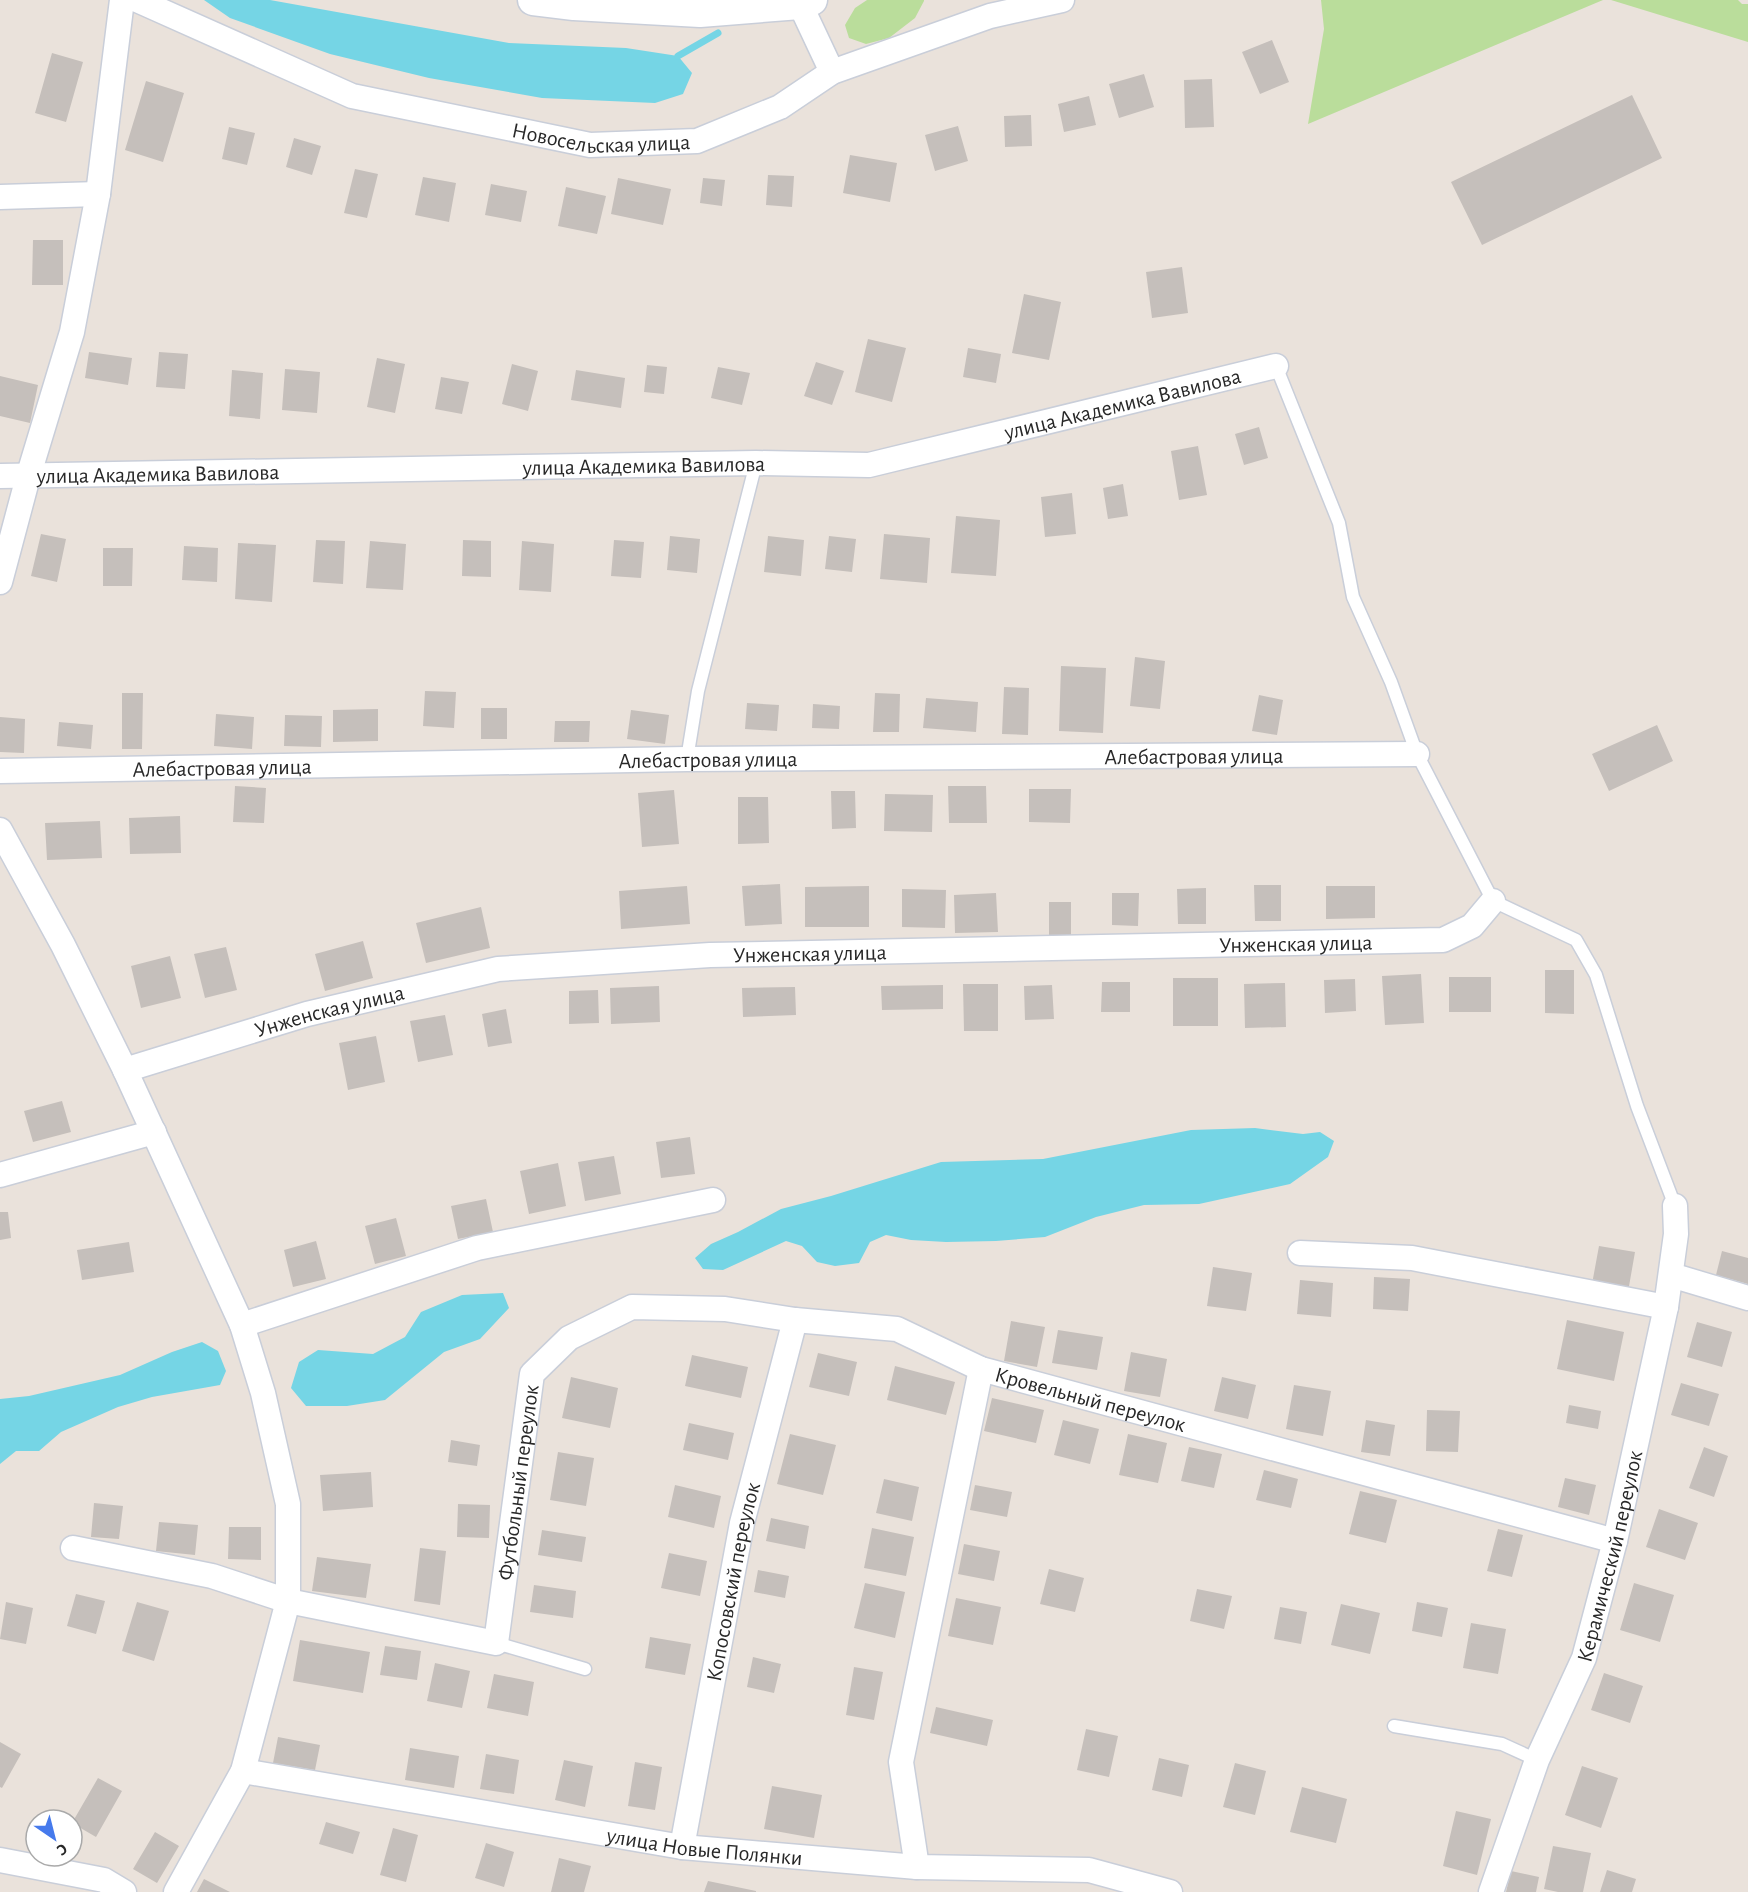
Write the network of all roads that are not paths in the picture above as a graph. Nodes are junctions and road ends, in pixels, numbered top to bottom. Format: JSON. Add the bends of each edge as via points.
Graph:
{"nodes":[{"id":1,"x":122,"y":0,"type":"edge"},
{"id":2,"x":137,"y":0,"type":"edge"},
{"id":3,"x":533,"y":0,"type":"edge"},
{"id":4,"x":1062,"y":0,"type":"edge"},
{"id":5,"x":806,"y":2,"type":"edge"},
{"id":6,"x":832,"y":72,"type":"junction"},
{"id":7,"x":98,"y":194,"type":"junction"},
{"id":8,"x":0,"y":197,"type":"edge"},
{"id":9,"x":1276,"y":366,"type":"joint"},
{"id":10,"x":756,"y":463,"type":"junction"},
{"id":11,"x":0,"y":476,"type":"edge"},
{"id":12,"x":28,"y":477,"type":"junction"},
{"id":13,"x":0,"y":582,"type":"edge"},
{"id":14,"x":1417,"y":754,"type":"junction"},
{"id":15,"x":687,"y":759,"type":"junction"},
{"id":16,"x":0,"y":771,"type":"edge"},
{"id":17,"x":0,"y":830,"type":"edge"},
{"id":18,"x":1493,"y":901,"type":"junction"},
{"id":19,"x":125,"y":1070,"type":"junction"},
{"id":20,"x":154,"y":1132,"type":"junction"},
{"id":21,"x":0,"y":1175,"type":"edge"},
{"id":22,"x":713,"y":1200,"type":"dead end"},
{"id":23,"x":1675,"y":1206,"type":"joint"},
{"id":24,"x":1300,"y":1253,"type":"dead end"},
{"id":25,"x":1671,"y":1275,"type":"junction"},
{"id":26,"x":1748,"y":1298,"type":"edge"},
{"id":27,"x":1666,"y":1307,"type":"junction"},
{"id":28,"x":795,"y":1320,"type":"junction"},
{"id":29,"x":242,"y":1325,"type":"junction"},
{"id":30,"x":569,"y":1338,"type":"joint"},
{"id":31,"x":981,"y":1369,"type":"junction"},
{"id":32,"x":1615,"y":1541,"type":"junction"},
{"id":33,"x":73,"y":1548,"type":"dead end"},
{"id":34,"x":288,"y":1601,"type":"junction"},
{"id":35,"x":496,"y":1643,"type":"junction"},
{"id":36,"x":585,"y":1669,"type":"dead end"},
{"id":37,"x":1394,"y":1726,"type":"dead end"},
{"id":38,"x":1537,"y":1760,"type":"junction"},
{"id":39,"x":243,"y":1771,"type":"junction"},
{"id":40,"x":682,"y":1847,"type":"junction"},
{"id":41,"x":0,"y":1860,"type":"edge"},
{"id":42,"x":917,"y":1867,"type":"junction"},
{"id":43,"x":124,"y":1892,"type":"edge"},
{"id":44,"x":176,"y":1892,"type":"edge"},
{"id":45,"x":1170,"y":1892,"type":"edge"},
{"id":46,"x":1491,"y":1892,"type":"edge"}],
"edges":[{"from":1,"to":7,"type":"street"},
{"from":2,"to":6,"type":"street","name":"Новосельская улица","via":[[352,96],[590,145],[697,141],[780,107]]},
{"from":3,"to":5,"type":"street","via":[[700,12]]},
{"from":4,"to":6,"type":"street","name":"Новосельская улица","via":[[990,16]]},
{"from":5,"to":6,"type":"street"},
{"from":7,"to":8,"type":"street"},
{"from":7,"to":12,"type":"street","via":[[72,332]]},
{"from":9,"to":10,"type":"street","name":"улица Академика Вавилова","via":[[869,465]]},
{"from":9,"to":14,"type":"lane","via":[[1339,523],[1353,597],[1391,682]]},
{"from":10,"to":12,"type":"street","name":"улица Академика Вавилова"},
{"from":10,"to":15,"type":"lane","via":[[698,691]]},
{"from":11,"to":12,"type":"street","name":"улица Академика Вавилова"},
{"from":12,"to":13,"type":"street"},
{"from":14,"to":15,"type":"street","name":"Алебастровая улица"},
{"from":14,"to":18,"type":"lane"},
{"from":15,"to":16,"type":"street","name":"Алебастровая улица"},
{"from":17,"to":19,"type":"street"},
{"from":18,"to":19,"type":"street","name":"Унженская улица","via":[[1472,926],[1443,940],[718,955],[498,969],[307,1014]]},
{"from":18,"to":23,"type":"lane","via":[[1576,940],[1596,975],[1637,1106]]},
{"from":19,"to":20,"type":"street"},
{"from":20,"to":21,"type":"street"},
{"from":20,"to":29,"type":"street"},
{"from":22,"to":29,"type":"street","via":[[477,1248]]},
{"from":23,"to":25,"type":"street","name":"Керамический переулок"},
{"from":24,"to":27,"type":"street","via":[[1412,1258]]},
{"from":25,"to":26,"type":"street"},
{"from":25,"to":27,"type":"street","name":"Керамический переулок"},
{"from":27,"to":32,"type":"street","name":"Керамический переулок"},
{"from":28,"to":30,"type":"street","name":"Кровельный переулок","via":[[725,1309],[632,1307]]},
{"from":28,"to":31,"type":"street","name":"Кровельный переулок","via":[[897,1329]]},
{"from":28,"to":40,"type":"street","name":"Копосовский переулок","via":[[742,1523]]},
{"from":29,"to":34,"type":"street","via":[[263,1393],[288,1504]]},
{"from":30,"to":35,"type":"street","name":"Футбольный переулок","via":[[532,1374]]},
{"from":31,"to":32,"type":"street","name":"Кровельный переулок"},
{"from":31,"to":42,"type":"street","via":[[901,1762]]},
{"from":32,"to":38,"type":"street","name":"Керамический переулок","via":[[1584,1658]]},
{"from":33,"to":34,"type":"street","via":[[212,1576]]},
{"from":34,"to":35,"type":"street"},
{"from":34,"to":39,"type":"street"},
{"from":35,"to":36,"type":"lane"},
{"from":37,"to":38,"type":"lane","via":[[1502,1744]]},
{"from":38,"to":46,"type":"street","name":"Керамический переулок"},
{"from":39,"to":40,"type":"street","name":"улица Новые Полянки"},
{"from":39,"to":44,"type":"street"},
{"from":40,"to":42,"type":"street","name":"улица Новые Полянки"},
{"from":41,"to":43,"type":"street","via":[[104,1880]]},
{"from":42,"to":45,"type":"street","name":"улица Новые Полянки","via":[[1089,1870]]}]}
